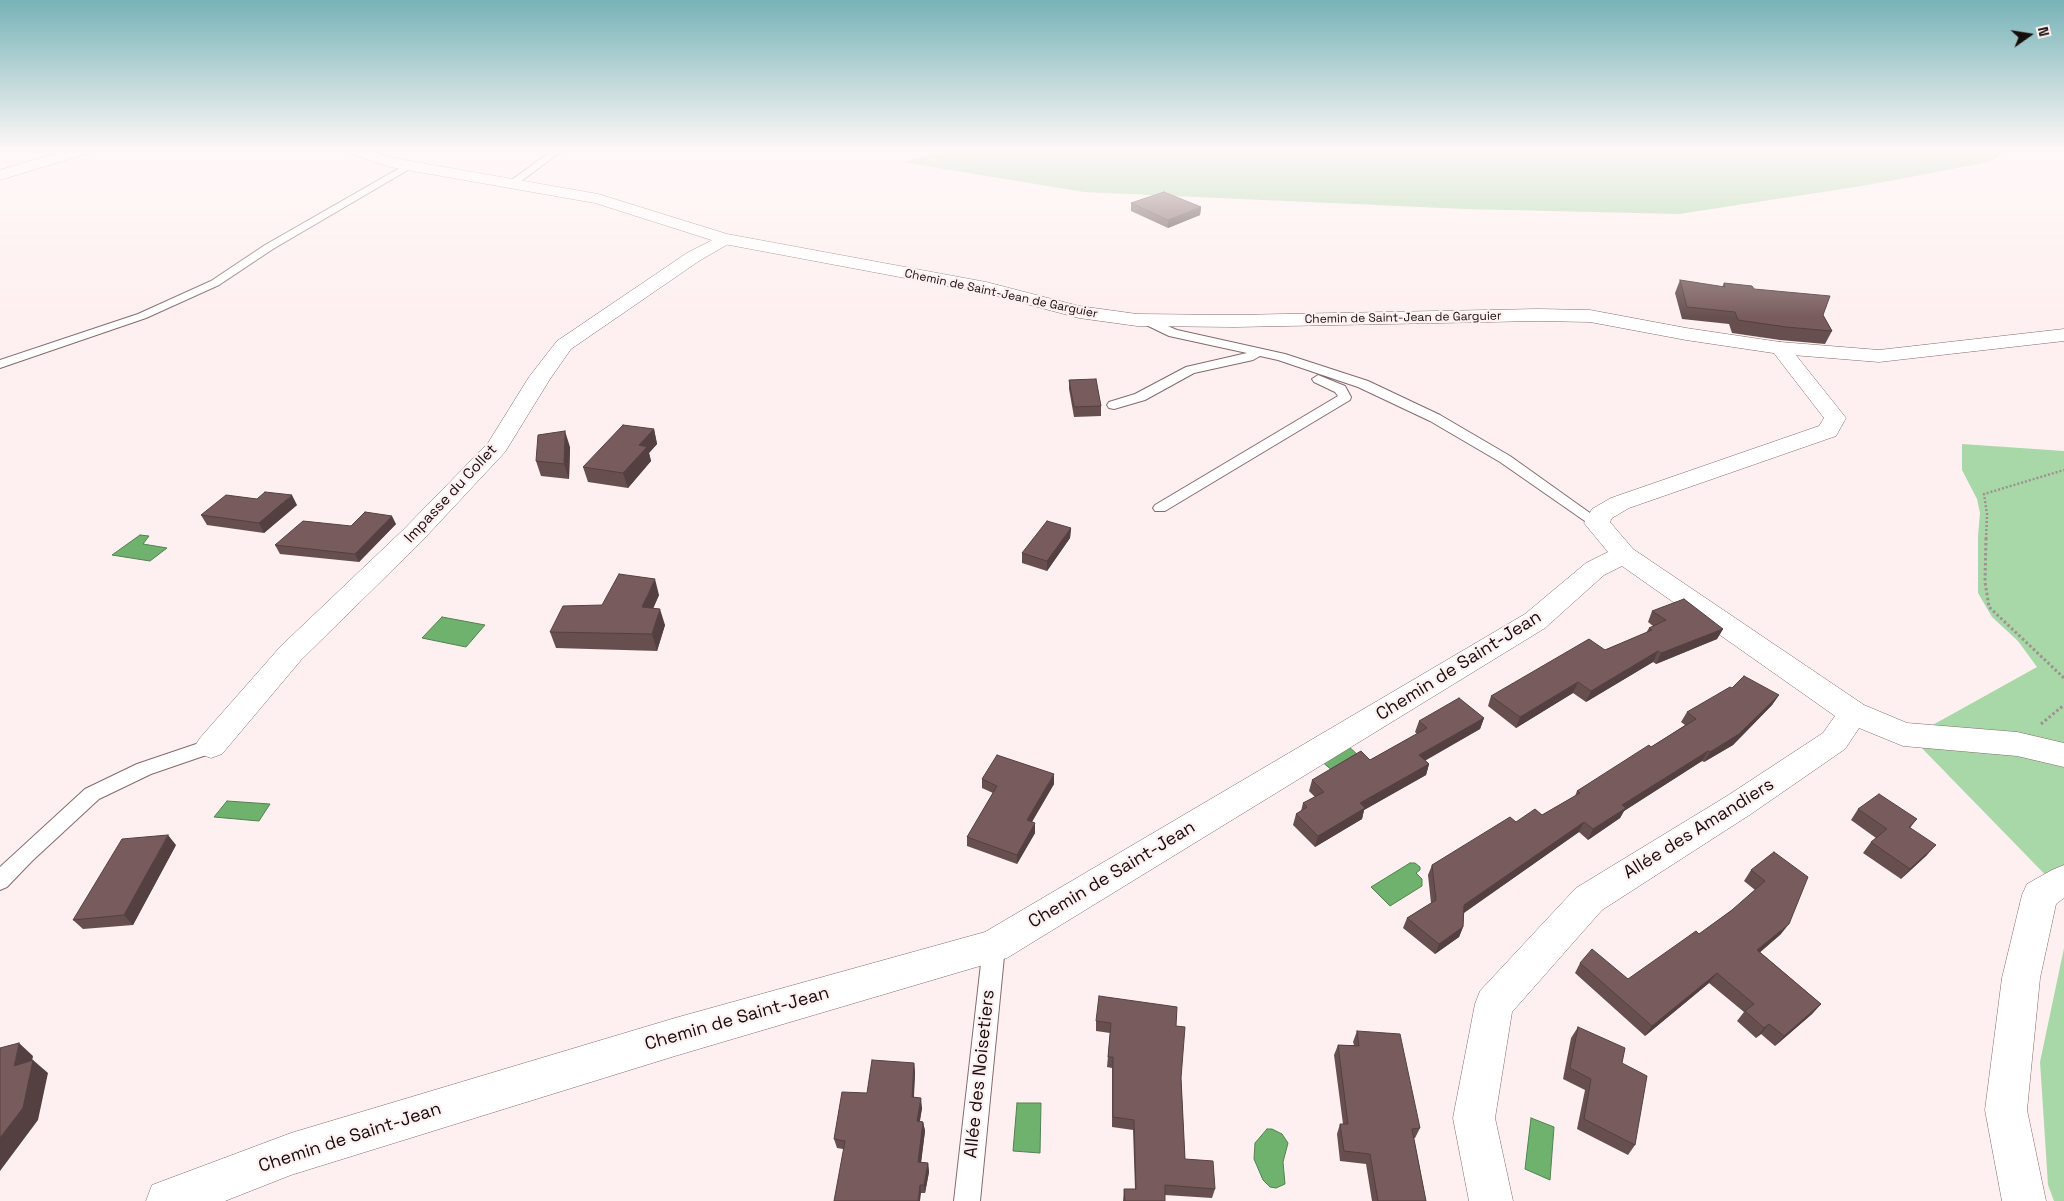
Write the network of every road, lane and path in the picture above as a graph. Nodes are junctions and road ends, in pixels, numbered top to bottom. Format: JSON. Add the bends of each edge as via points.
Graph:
{"nodes":[{"id":1,"x":340,"y":206,"type":"edge"},
{"id":2,"x":623,"y":206,"type":"edge"},
{"id":3,"x":724,"y":239,"type":"junction"},
{"id":4,"x":1144,"y":320,"type":"junction"},
{"id":5,"x":2064,"y":335,"type":"edge"},
{"id":6,"x":1780,"y":348,"type":"junction"},
{"id":7,"x":1258,"y":352,"type":"junction"},
{"id":8,"x":0,"y":364,"type":"edge"},
{"id":9,"x":1114,"y":406,"type":"dead end"},
{"id":10,"x":2064,"y":470,"type":"edge"},
{"id":11,"x":1160,"y":508,"type":"dead end"},
{"id":12,"x":1598,"y":523,"type":"junction"},
{"id":13,"x":1624,"y":555,"type":"junction"},
{"id":14,"x":2064,"y":678,"type":"edge"},
{"id":15,"x":1853,"y":713,"type":"junction"},
{"id":16,"x":210,"y":746,"type":"joint"},
{"id":17,"x":2064,"y":755,"type":"edge"},
{"id":18,"x":2064,"y":880,"type":"edge"},
{"id":19,"x":0,"y":881,"type":"edge"},
{"id":20,"x":994,"y":946,"type":"junction"},
{"id":21,"x":168,"y":1201,"type":"edge"},
{"id":22,"x":966,"y":1201,"type":"edge"},
{"id":23,"x":1491,"y":1201,"type":"edge"},
{"id":24,"x":2024,"y":1201,"type":"edge"}],
"edges":[{"from":1,"to":8,"type":"lane","via":[[216,283],[142,316]]},
{"from":2,"to":3,"type":"street","name":"Chemin de Saint-Jean de Garguier"},
{"from":3,"to":4,"type":"street","name":"Chemin de Saint-Jean de Garguier","via":[[986,288],[1079,312]]},
{"from":3,"to":16,"type":"street","name":"Impasse du Collet","via":[[564,346],[540,377],[497,447],[412,536],[291,653]]},
{"from":4,"to":6,"type":"street","name":"Chemin de Saint-Jean de Garguier","via":[[1590,316]]},
{"from":4,"to":7,"type":"lane","via":[[1173,333]]},
{"from":5,"to":6,"type":"street","name":"Chemin de Saint-Jean de Garguier","via":[[1879,356]]},
{"from":6,"to":12,"type":"street","via":[[1835,418],[1828,431],[1620,503],[1601,514]]},
{"from":7,"to":9,"type":"lane","via":[[1249,357],[1190,370],[1140,397]]},
{"from":7,"to":11,"type":"lane","via":[[1256,359],[1325,381],[1340,389],[1345,397]]},
{"from":7,"to":12,"type":"lane","via":[[1363,384],[1434,418],[1505,459]]},
{"from":10,"to":14,"type":"path","via":[[1984,494],[1987,514],[1985,582],[1989,607]]},
{"from":12,"to":13,"type":"street"},
{"from":13,"to":15,"type":"street"},
{"from":13,"to":20,"type":"street","name":"Chemin de Saint-Jean","via":[[1595,569],[1535,621]]},
{"from":15,"to":17,"type":"street","via":[[1903,734],[2017,744]]},
{"from":15,"to":23,"type":"street","name":"Allée des Amandiers","via":[[1834,741],[1740,805],[1589,899],[1494,1004],[1474,1118]]},
{"from":16,"to":19,"type":"lane","via":[[144,769],[92,794]]},
{"from":18,"to":24,"type":"street","via":[[2040,895],[2021,978],[2006,1110]]},
{"from":20,"to":21,"type":"street","name":"Chemin de Saint-Jean","via":[[676,1037],[291,1154]]},
{"from":20,"to":22,"type":"lane","name":"Allée des Noisetiers"}]}
